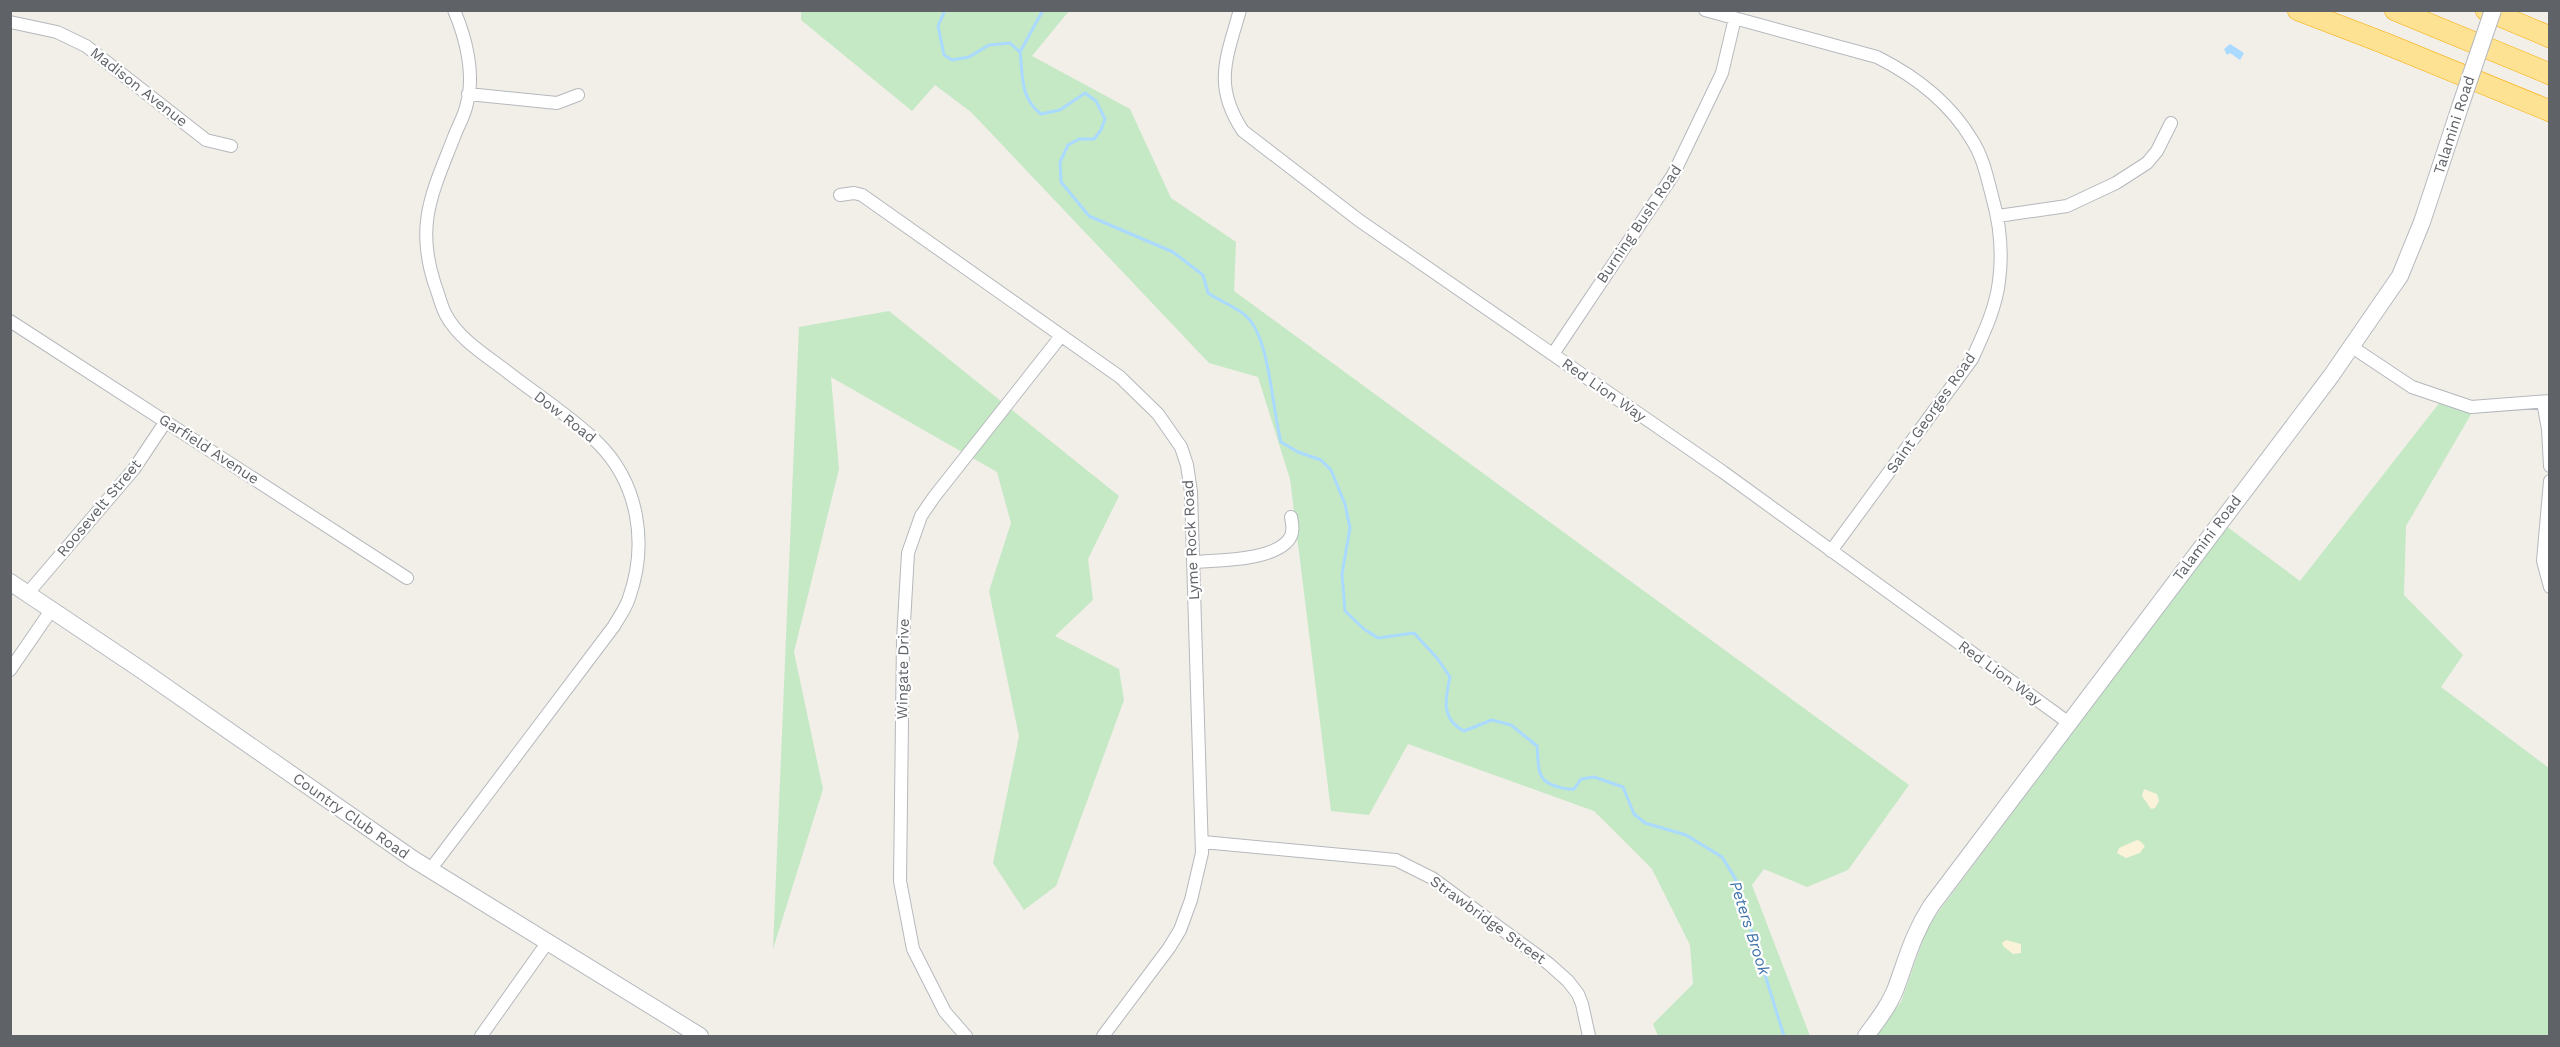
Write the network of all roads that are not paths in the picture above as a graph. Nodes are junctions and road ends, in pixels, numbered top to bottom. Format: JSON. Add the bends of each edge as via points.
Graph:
{"nodes":[{"id":1,"x":454,"y":10,"type":"edge"},
{"id":2,"x":1240,"y":10,"type":"edge"},
{"id":3,"x":1705,"y":10,"type":"edge"},
{"id":4,"x":2298,"y":10,"type":"edge"},
{"id":5,"x":2395,"y":10,"type":"edge"},
{"id":6,"x":2486,"y":10,"type":"edge"},
{"id":7,"x":2493,"y":10,"type":"edge"},
{"id":8,"x":1735,"y":18,"type":"junction"},
{"id":9,"x":10,"y":22,"type":"edge"},
{"id":10,"x":2550,"y":37,"type":"edge"},
{"id":11,"x":2550,"y":74,"type":"edge"},
{"id":12,"x":468,"y":94,"type":"junction"},
{"id":13,"x":578,"y":95,"type":"dead end"},
{"id":14,"x":2550,"y":111,"type":"edge"},
{"id":15,"x":2171,"y":123,"type":"dead end"},
{"id":16,"x":231,"y":146,"type":"dead end"},
{"id":17,"x":840,"y":195,"type":"dead end"},
{"id":18,"x":1998,"y":216,"type":"junction"},
{"id":19,"x":10,"y":321,"type":"edge"},
{"id":20,"x":1060,"y":336,"type":"junction"},
{"id":21,"x":2352,"y":347,"type":"junction"},
{"id":22,"x":1552,"y":354,"type":"junction"},
{"id":23,"x":2546,"y":402,"type":"edge"},
{"id":24,"x":166,"y":421,"type":"junction"},
{"id":25,"x":2550,"y":466,"type":"edge"},
{"id":26,"x":2550,"y":482,"type":"edge"},
{"id":27,"x":1292,"y":517,"type":"dead end"},
{"id":28,"x":1831,"y":551,"type":"junction"},
{"id":29,"x":1194,"y":562,"type":"junction"},
{"id":30,"x":407,"y":578,"type":"dead end"},
{"id":31,"x":10,"y":582,"type":"edge"},
{"id":32,"x":2550,"y":586,"type":"edge"},
{"id":33,"x":28,"y":593,"type":"junction"},
{"id":34,"x":52,"y":609,"type":"junction"},
{"id":35,"x":10,"y":670,"type":"edge"},
{"id":36,"x":2069,"y":723,"type":"junction"},
{"id":37,"x":1203,"y":842,"type":"junction"},
{"id":38,"x":430,"y":870,"type":"junction"},
{"id":39,"x":547,"y":944,"type":"junction"},
{"id":40,"x":481,"y":1036,"type":"edge"},
{"id":41,"x":700,"y":1036,"type":"edge"},
{"id":42,"x":966,"y":1036,"type":"edge"},
{"id":43,"x":1103,"y":1036,"type":"edge"},
{"id":44,"x":1589,"y":1036,"type":"edge"},
{"id":45,"x":1866,"y":1036,"type":"edge"}],
"edges":[{"from":1,"to":12,"type":"street","name":"Dow Road","via":[[470,67]]},
{"from":2,"to":22,"type":"street","name":"Red Lion Way","via":[[1223,71],[1231,113],[1243,131],[1360,221]]},
{"from":3,"to":8,"type":"street","name":"Saint Georges Road"},
{"from":4,"to":14,"type":"highway"},
{"from":5,"to":11,"type":"highway"},
{"from":6,"to":10,"type":"highway"},
{"from":7,"to":21,"type":"street","name":"Talamini Road","bridge":true,"via":[[2400,276]]},
{"from":8,"to":18,"type":"street","name":"Saint Georges Road","via":[[1877,57],[1919,82],[1952,112],[1972,140],[1983,161]]},
{"from":8,"to":22,"type":"street","name":"Burning Bush Road","via":[[1722,73],[1673,175]]},
{"from":9,"to":16,"type":"street","name":"Madison Avenue","via":[[57,32],[86,46],[206,140]]},
{"from":12,"to":13,"type":"street","via":[[557,103]]},
{"from":12,"to":38,"type":"street","name":"Dow Road","via":[[425,227],[430,268],[446,315],[457,330],[494,362],[600,445],[629,488],[636,507],[640,546],[629,599],[614,626]]},
{"from":15,"to":18,"type":"street","via":[[2147,163],[2116,183],[2067,206]]},
{"from":17,"to":20,"type":"street","name":"Lyme Rock Road","via":[[862,195]]},
{"from":18,"to":28,"type":"street","name":"Saint Georges Road","via":[[1999,282],[1986,329],[1972,359]]},
{"from":19,"to":24,"type":"street","name":"Garfield Avenue"},
{"from":20,"to":29,"type":"street","name":"Lyme Rock Road","via":[[1120,377],[1168,425],[1187,465]]},
{"from":20,"to":42,"type":"street","name":"Wingate Drive","via":[[934,497],[921,516],[908,553],[900,881],[913,949],[945,1012]]},
{"from":21,"to":23,"type":"street","via":[[2412,387],[2471,407]]},
{"from":21,"to":36,"type":"street","name":"Talamini Road"},
{"from":22,"to":28,"type":"street","name":"Red Lion Way"},
{"from":23,"to":25,"type":"street"},
{"from":24,"to":30,"type":"street","name":"Garfield Avenue"},
{"from":24,"to":33,"type":"street","name":"Roosevelt Street","via":[[134,469]]},
{"from":26,"to":32,"type":"street","via":[[2543,561]]},
{"from":27,"to":29,"type":"street","via":[[1293,531],[1278,550]]},
{"from":28,"to":36,"type":"street","name":"Red Lion Way"},
{"from":29,"to":37,"type":"street","name":"Lyme Rock Road"},
{"from":31,"to":33,"type":"street","name":"Country Club Road"},
{"from":33,"to":34,"type":"street","name":"Country Club Road"},
{"from":34,"to":35,"type":"street"},
{"from":34,"to":38,"type":"street","name":"Country Club Road"},
{"from":36,"to":45,"type":"street","name":"Talamini Road","via":[[1918,926],[1895,990]]},
{"from":37,"to":43,"type":"street","name":"Lyme Rock Road","via":[[1191,900],[1180,930]]},
{"from":37,"to":44,"type":"street","name":"Strawbridge Street","via":[[1385,858],[1432,878],[1568,981],[1582,1004]]},
{"from":38,"to":39,"type":"street","name":"Country Club Road"},
{"from":39,"to":40,"type":"street"},
{"from":39,"to":41,"type":"street","name":"Country Club Road"}]}
